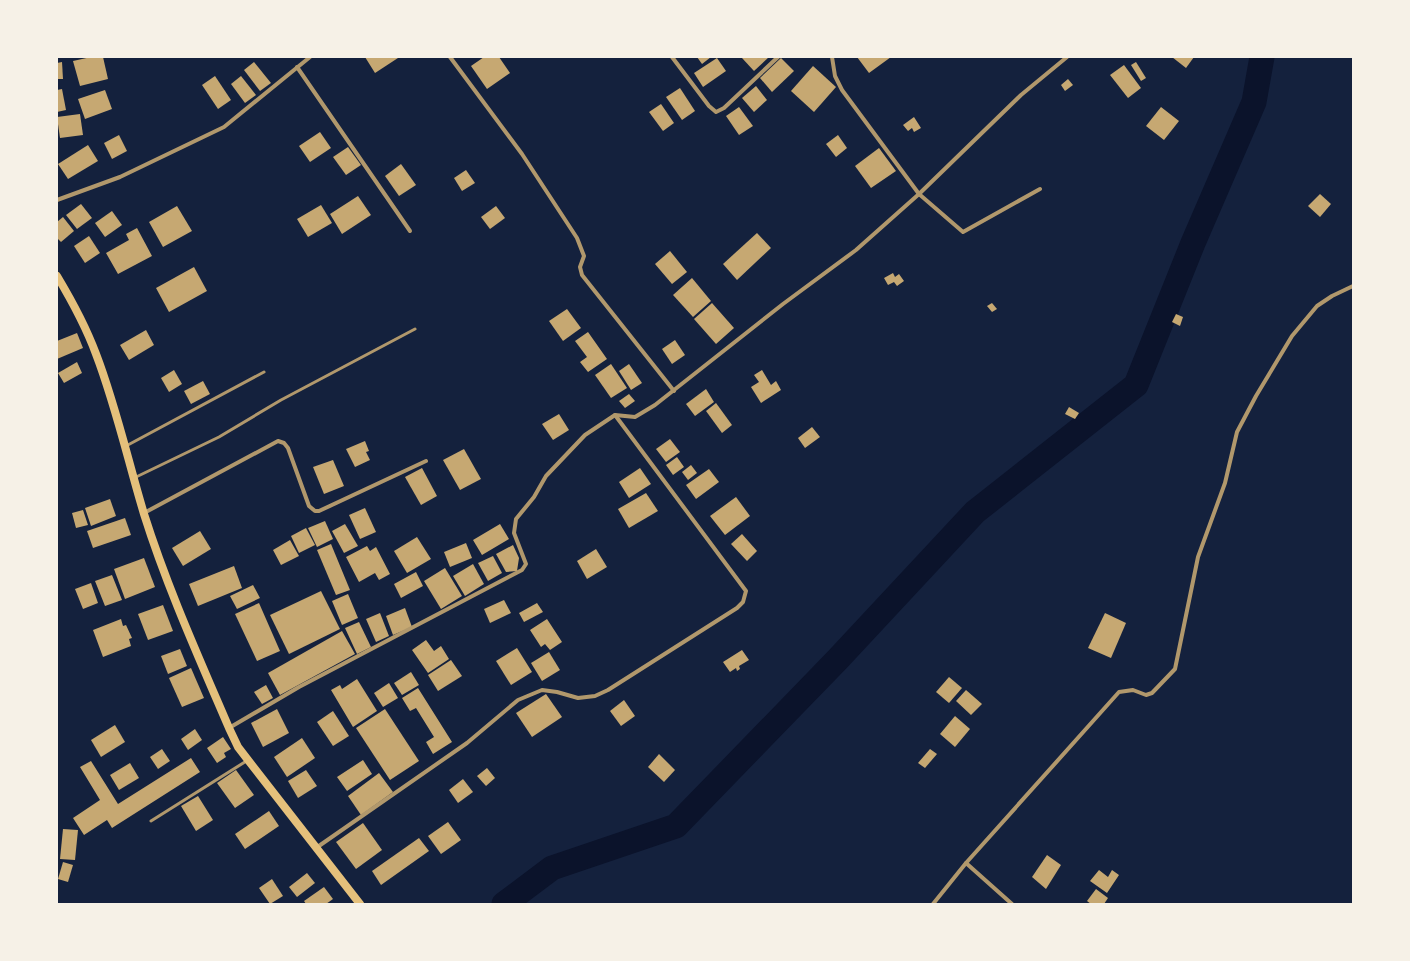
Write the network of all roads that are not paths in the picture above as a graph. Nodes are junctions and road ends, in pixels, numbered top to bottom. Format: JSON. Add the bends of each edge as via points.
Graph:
{"nodes":[{"id":1,"x":310,"y":57,"type":"edge"},
{"id":2,"x":450,"y":57,"type":"edge"},
{"id":3,"x":672,"y":57,"type":"edge"},
{"id":4,"x":778,"y":57,"type":"edge"},
{"id":5,"x":832,"y":57,"type":"edge"},
{"id":6,"x":1067,"y":57,"type":"edge"},
{"id":7,"x":297,"y":67,"type":"junction"},
{"id":8,"x":1040,"y":189,"type":"dead end"},
{"id":9,"x":919,"y":194,"type":"junction"},
{"id":10,"x":57,"y":200,"type":"edge"},
{"id":11,"x":410,"y":231,"type":"dead end"},
{"id":12,"x":57,"y":276,"type":"edge"},
{"id":13,"x":1353,"y":286,"type":"edge"},
{"id":14,"x":415,"y":330,"type":"dead end"},
{"id":15,"x":264,"y":372,"type":"dead end"},
{"id":16,"x":674,"y":390,"type":"junction"},
{"id":17,"x":615,"y":416,"type":"junction"},
{"id":18,"x":125,"y":447,"type":"junction"},
{"id":19,"x":426,"y":461,"type":"dead end"},
{"id":20,"x":134,"y":478,"type":"junction"},
{"id":21,"x":144,"y":514,"type":"junction"},
{"id":22,"x":229,"y":728,"type":"junction"},
{"id":23,"x":248,"y":760,"type":"junction"},
{"id":24,"x":152,"y":821,"type":"dead end"},
{"id":25,"x":316,"y":848,"type":"junction"},
{"id":26,"x":966,"y":863,"type":"junction"},
{"id":27,"x":360,"y":904,"type":"edge"},
{"id":28,"x":933,"y":904,"type":"edge"},
{"id":29,"x":1012,"y":904,"type":"edge"}],
"edges":[{"from":1,"to":7,"type":"street"},
{"from":2,"to":16,"type":"street","via":[[522,154],[576,238],[584,256],[580,267],[582,275]]},
{"from":3,"to":4,"type":"street","via":[[716,112],[724,108]]},
{"from":5,"to":9,"type":"street","via":[[835,76],[842,90]]},
{"from":6,"to":9,"type":"street","via":[[1021,95]]},
{"from":7,"to":10,"type":"street","via":[[224,127],[120,177]]},
{"from":7,"to":11,"type":"street"},
{"from":8,"to":9,"type":"street","via":[[963,232]]},
{"from":9,"to":16,"type":"street","via":[[856,250]]},
{"from":12,"to":18,"type":"main road","via":[[79,313],[96,354]]},
{"from":13,"to":26,"type":"street","via":[[1317,306],[1292,336],[1237,432],[1226,482],[1198,557],[1175,668],[1152,693],[1146,695],[1133,690],[1119,692]]},
{"from":14,"to":20,"type":"lane","via":[[281,400],[219,436]]},
{"from":15,"to":18,"type":"lane"},
{"from":16,"to":17,"type":"street","via":[[635,417]]},
{"from":17,"to":22,"type":"street","via":[[585,435],[555,466],[516,519],[514,533],[526,564],[522,570],[299,687]]},
{"from":17,"to":25,"type":"street","via":[[746,592],[743,602],[602,693],[578,698],[542,690],[518,700],[467,743]]},
{"from":18,"to":20,"type":"main road"},
{"from":19,"to":21,"type":"street","via":[[315,511],[309,506],[288,448],[278,441]]},
{"from":20,"to":21,"type":"main road"},
{"from":21,"to":22,"type":"main road","via":[[162,566]]},
{"from":22,"to":23,"type":"main road"},
{"from":23,"to":24,"type":"lane"},
{"from":23,"to":25,"type":"main road"},
{"from":25,"to":27,"type":"main road"},
{"from":26,"to":28,"type":"street"},
{"from":26,"to":29,"type":"street"}]}
